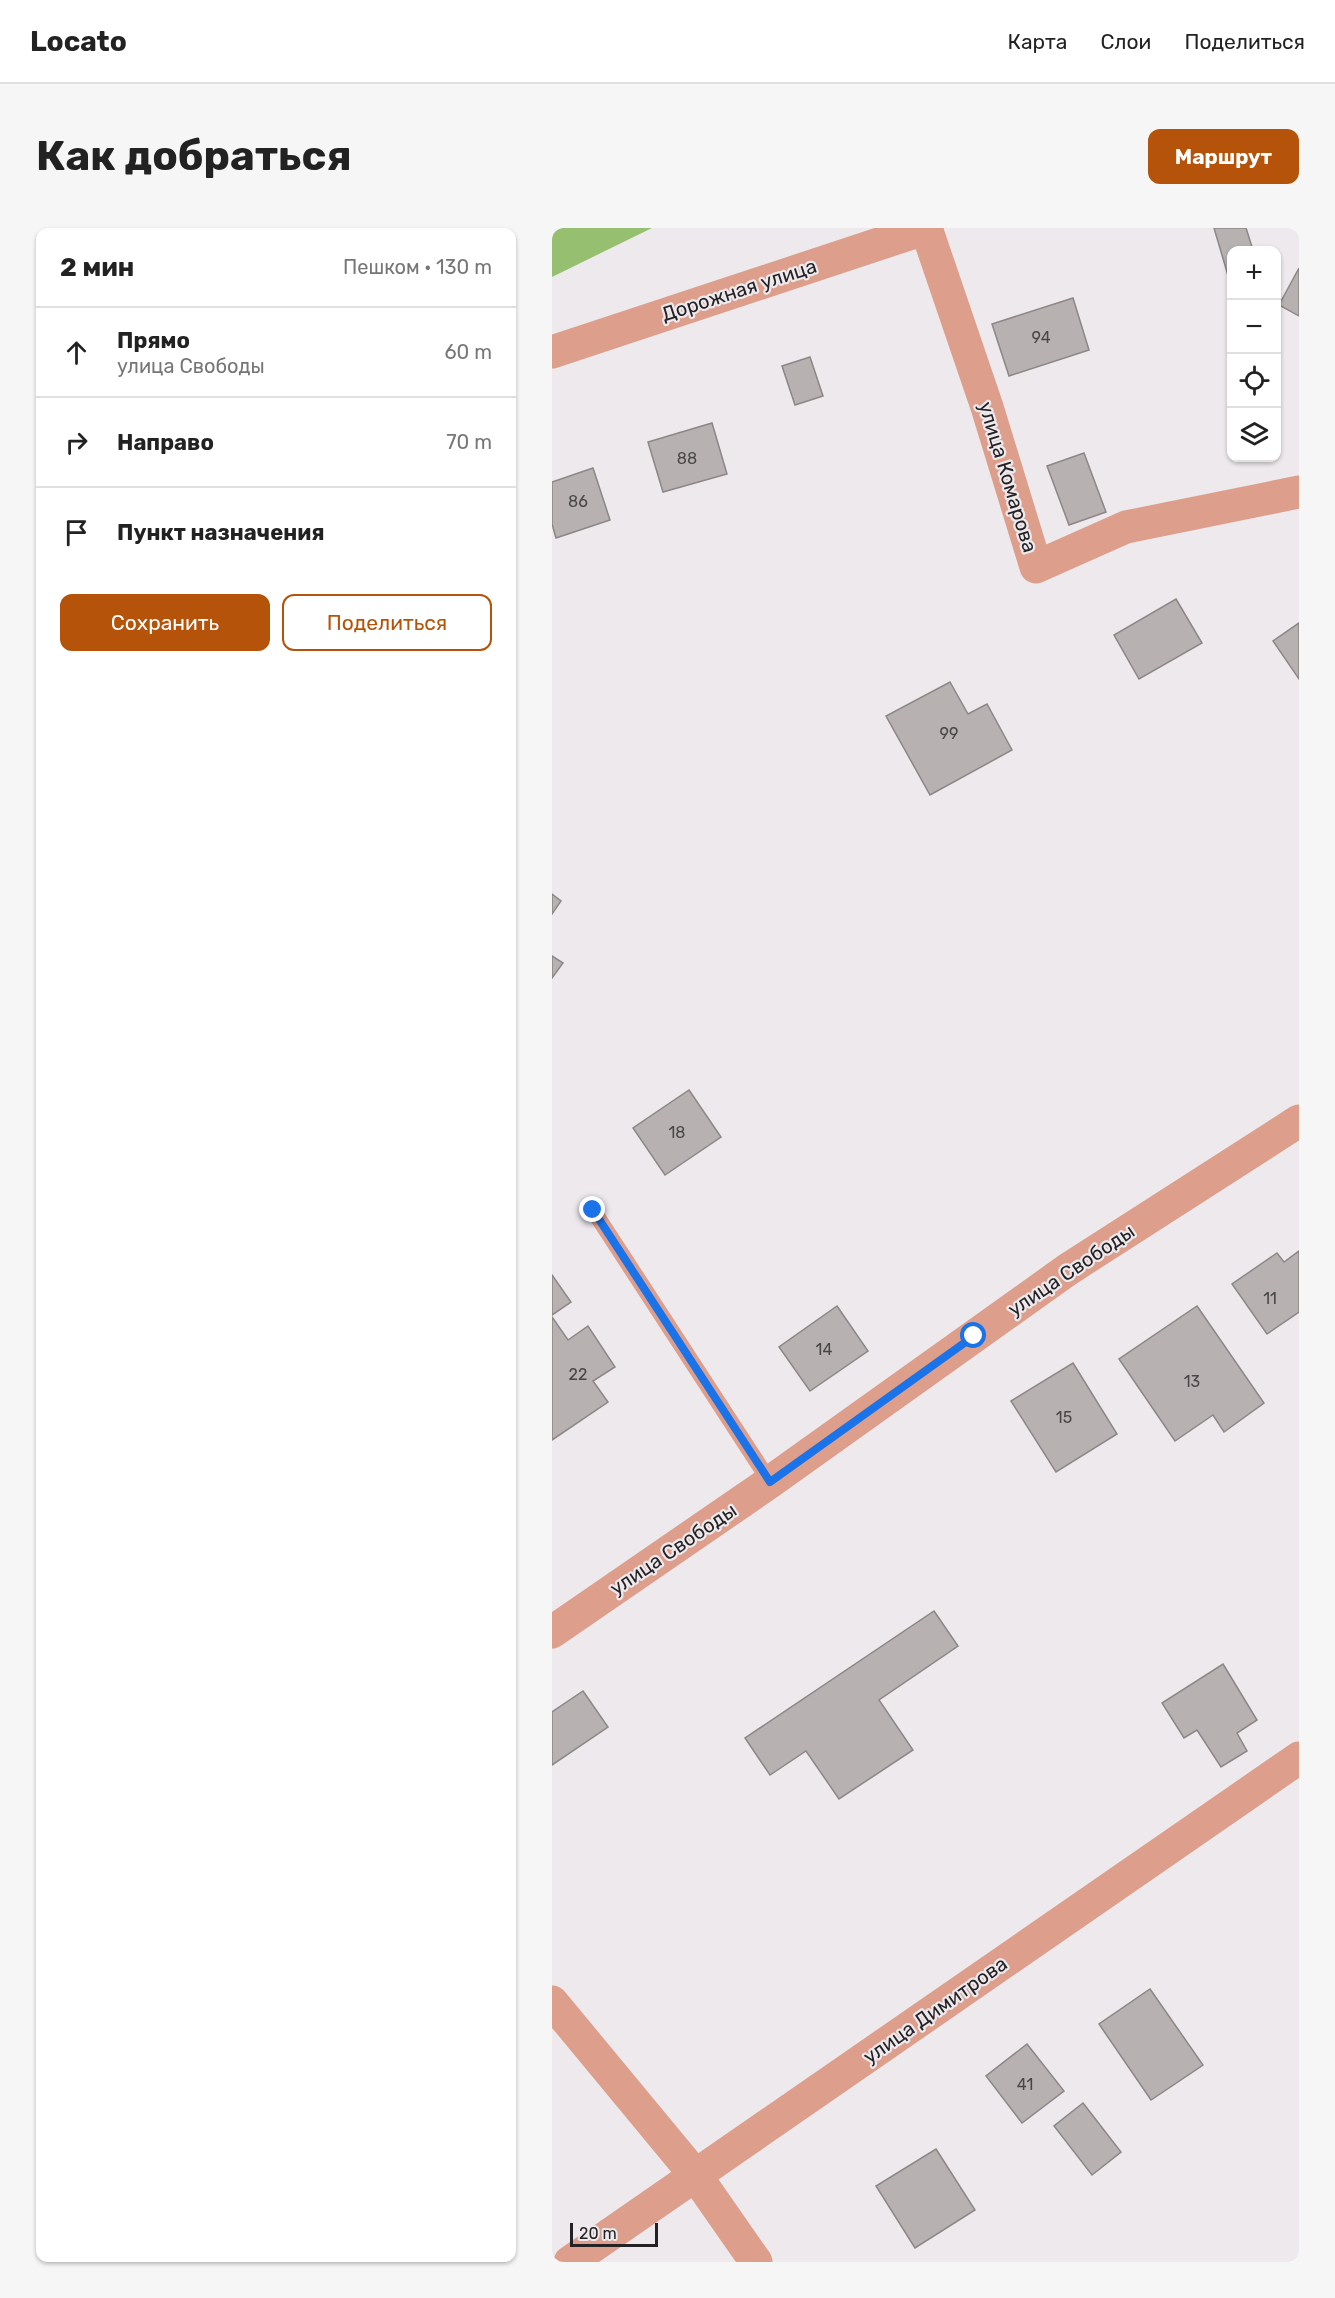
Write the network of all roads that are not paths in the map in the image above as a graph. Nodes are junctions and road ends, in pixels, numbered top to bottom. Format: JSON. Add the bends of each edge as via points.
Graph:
{"nodes":[{"id":1,"x":926,"y":228,"type":"edge"},
{"id":2,"x":552,"y":352,"type":"edge"},
{"id":3,"x":1299,"y":492,"type":"edge"},
{"id":4,"x":1299,"y":1121,"type":"edge"},
{"id":5,"x":593,"y":1210,"type":"dead end"},
{"id":6,"x":770,"y":1482,"type":"junction"},
{"id":7,"x":552,"y":1632,"type":"edge"},
{"id":8,"x":1299,"y":1758,"type":"edge"},
{"id":9,"x":552,"y":2002,"type":"edge"},
{"id":10,"x":696,"y":2176,"type":"junction"},
{"id":11,"x":570,"y":2262,"type":"edge"},
{"id":12,"x":756,"y":2262,"type":"edge"}],
"edges":[{"from":1,"to":2,"type":"street","name":"Дорожная улица"},
{"from":1,"to":3,"type":"street","name":"улица Комарова","via":[[1036,567],[1126,527]]},
{"from":4,"to":6,"type":"street","name":"улица Свободы","via":[[1067,1270]]},
{"from":5,"to":6,"type":"lane"},
{"from":6,"to":7,"type":"street","name":"улица Свободы"},
{"from":8,"to":10,"type":"street","name":"улица Димитрова"},
{"from":9,"to":10,"type":"street"},
{"from":10,"to":11,"type":"street","name":"улица Димитрова"},
{"from":10,"to":12,"type":"street"}]}
